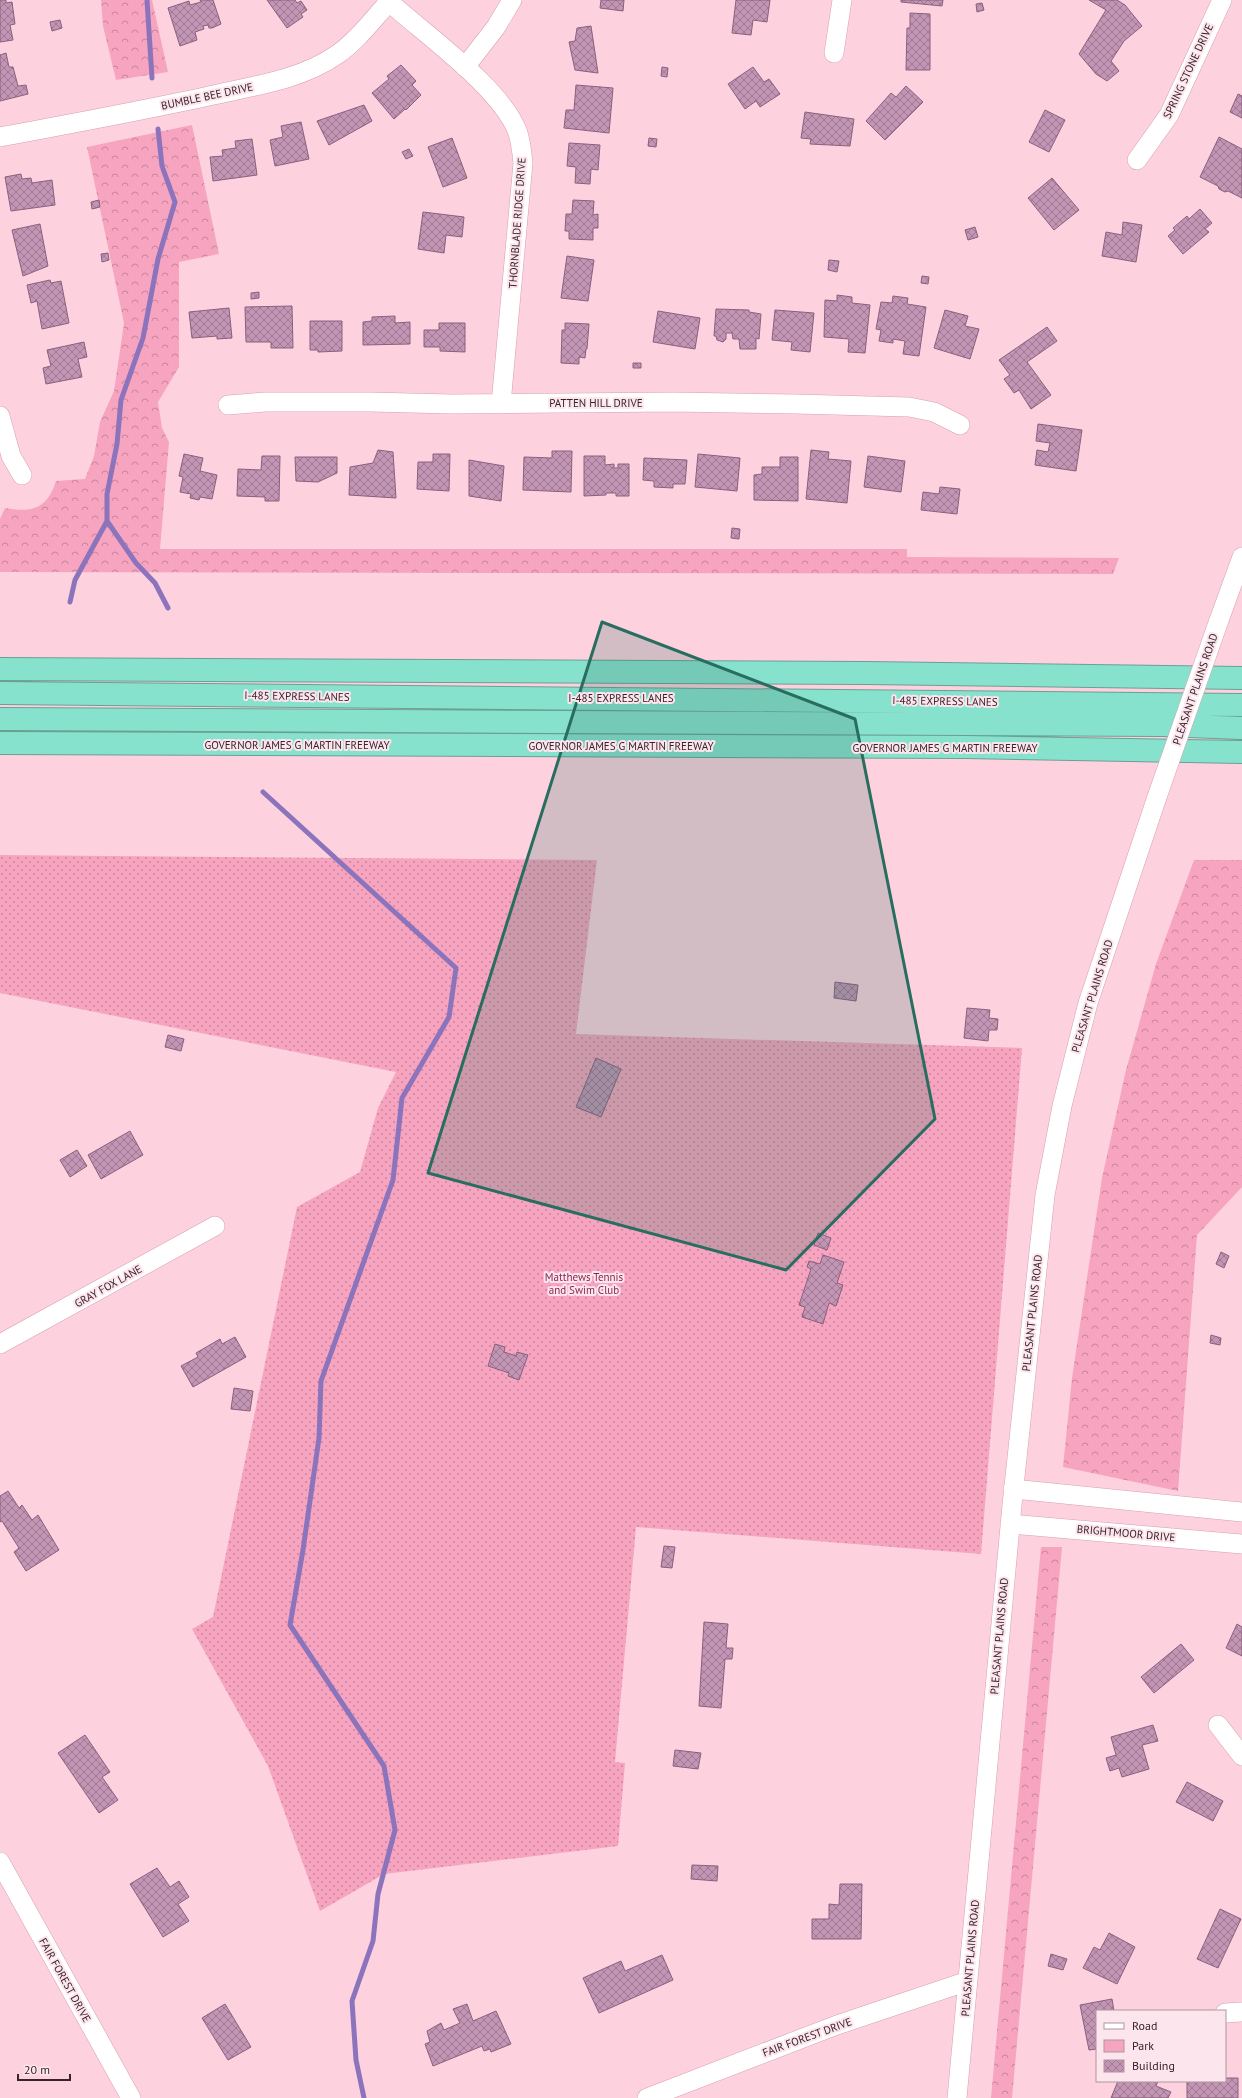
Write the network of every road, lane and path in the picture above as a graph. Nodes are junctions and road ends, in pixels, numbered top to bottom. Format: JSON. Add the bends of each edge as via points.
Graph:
{"nodes":[{"id":1,"x":512,"y":0,"type":"edge"},
{"id":2,"x":842,"y":0,"type":"edge"},
{"id":3,"x":1222,"y":0,"type":"edge"},
{"id":4,"x":388,"y":1,"type":"edge"},
{"id":5,"x":834,"y":53,"type":"dead end"},
{"id":6,"x":465,"y":67,"type":"junction"},
{"id":7,"x":0,"y":137,"type":"edge"},
{"id":8,"x":1137,"y":160,"type":"dead end"},
{"id":9,"x":501,"y":404,"type":"junction"},
{"id":10,"x":228,"y":405,"type":"dead end"},
{"id":11,"x":0,"y":416,"type":"edge"},
{"id":12,"x":960,"y":425,"type":"dead end"},
{"id":13,"x":22,"y":475,"type":"dead end"},
{"id":14,"x":1242,"y":557,"type":"edge"},
{"id":15,"x":0,"y":669,"type":"edge"},
{"id":16,"x":588,"y":671,"type":"junction"},
{"id":17,"x":1242,"y":678,"type":"edge"},
{"id":18,"x":0,"y":693,"type":"edge"},
{"id":19,"x":399,"y":697,"type":"junction"},
{"id":20,"x":1242,"y":705,"type":"edge"},
{"id":21,"x":0,"y":719,"type":"edge"},
{"id":22,"x":1044,"y":725,"type":"junction"},
{"id":23,"x":1242,"y":728,"type":"edge"},
{"id":24,"x":0,"y":743,"type":"edge"},
{"id":25,"x":1242,"y":748,"type":"edge"},
{"id":26,"x":1242,"y":752,"type":"edge"},
{"id":27,"x":215,"y":1226,"type":"dead end"},
{"id":28,"x":0,"y":1344,"type":"edge"},
{"id":29,"x":1014,"y":1489,"type":"junction"},
{"id":30,"x":1242,"y":1512,"type":"edge"},
{"id":31,"x":1010,"y":1524,"type":"junction"},
{"id":32,"x":1242,"y":1544,"type":"edge"},
{"id":33,"x":1218,"y":1725,"type":"dead end"},
{"id":34,"x":1242,"y":1756,"type":"edge"},
{"id":35,"x":0,"y":1862,"type":"edge"},
{"id":36,"x":968,"y":1981,"type":"junction"},
{"id":37,"x":1242,"y":2012,"type":"edge"},
{"id":38,"x":1226,"y":2013,"type":"edge"},
{"id":39,"x":131,"y":2098,"type":"edge"},
{"id":40,"x":647,"y":2098,"type":"edge"},
{"id":41,"x":957,"y":2098,"type":"edge"}],
"edges":[{"from":1,"to":6,"type":"street","via":[[496,27]]},
{"from":2,"to":5,"type":"street"},
{"from":3,"to":8,"type":"street","name":"SPRING STONE DRIVE","via":[[1169,115]]},
{"from":4,"to":6,"type":"street","name":"THORNBLADE RIDGE DRIVE"},
{"from":4,"to":7,"type":"street","name":"BUMBLE BEE DRIVE","via":[[356,38],[339,53],[301,73],[273,82],[153,108]]},
{"from":6,"to":9,"type":"street","name":"THORNBLADE RIDGE DRIVE","via":[[505,111],[517,132],[522,149],[518,230]]},
{"from":9,"to":10,"type":"street","name":"PATTEN HILL DRIVE","via":[[272,402]]},
{"from":9,"to":12,"type":"street","name":"PATTEN HILL DRIVE","via":[[673,402],[909,407],[934,412]]},
{"from":11,"to":13,"type":"street","via":[[11,456]]},
{"from":14,"to":29,"type":"street","name":"PLEASANT PLAINS ROAD","bridge":true,"via":[[1156,797],[1088,1003],[1062,1106],[1045,1195]]},
{"from":15,"to":16,"type":"highway"},
{"from":16,"to":17,"type":"highway"},
{"from":16,"to":19,"type":"highway"},
{"from":18,"to":19,"type":"highway","name":"I-485 EXPRESS LANES"},
{"from":19,"to":20,"type":"highway","name":"I-485 EXPRESS LANES"},
{"from":21,"to":22,"type":"highway","name":"I-485 EXPRESS LANES"},
{"from":22,"to":23,"type":"highway","name":"I-485 EXPRESS LANES"},
{"from":22,"to":25,"type":"highway"},
{"from":24,"to":26,"type":"highway","name":"GOVERNOR JAMES G MARTIN FREEWAY","via":[[966,747]]},
{"from":27,"to":28,"type":"street","name":"GRAY FOX LANE"},
{"from":29,"to":30,"type":"street"},
{"from":29,"to":31,"type":"street","name":"PLEASANT PLAINS ROAD"},
{"from":31,"to":32,"type":"street","name":"BRIGHTMOOR DRIVE"},
{"from":31,"to":36,"type":"street","name":"PLEASANT PLAINS ROAD"},
{"from":33,"to":34,"type":"street"},
{"from":35,"to":39,"type":"street","name":"FAIR FOREST DRIVE"},
{"from":36,"to":40,"type":"street","name":"FAIR FOREST DRIVE","via":[[837,2025]]},
{"from":36,"to":41,"type":"street","name":"PLEASANT PLAINS ROAD"},
{"from":37,"to":38,"type":"street"}]}
